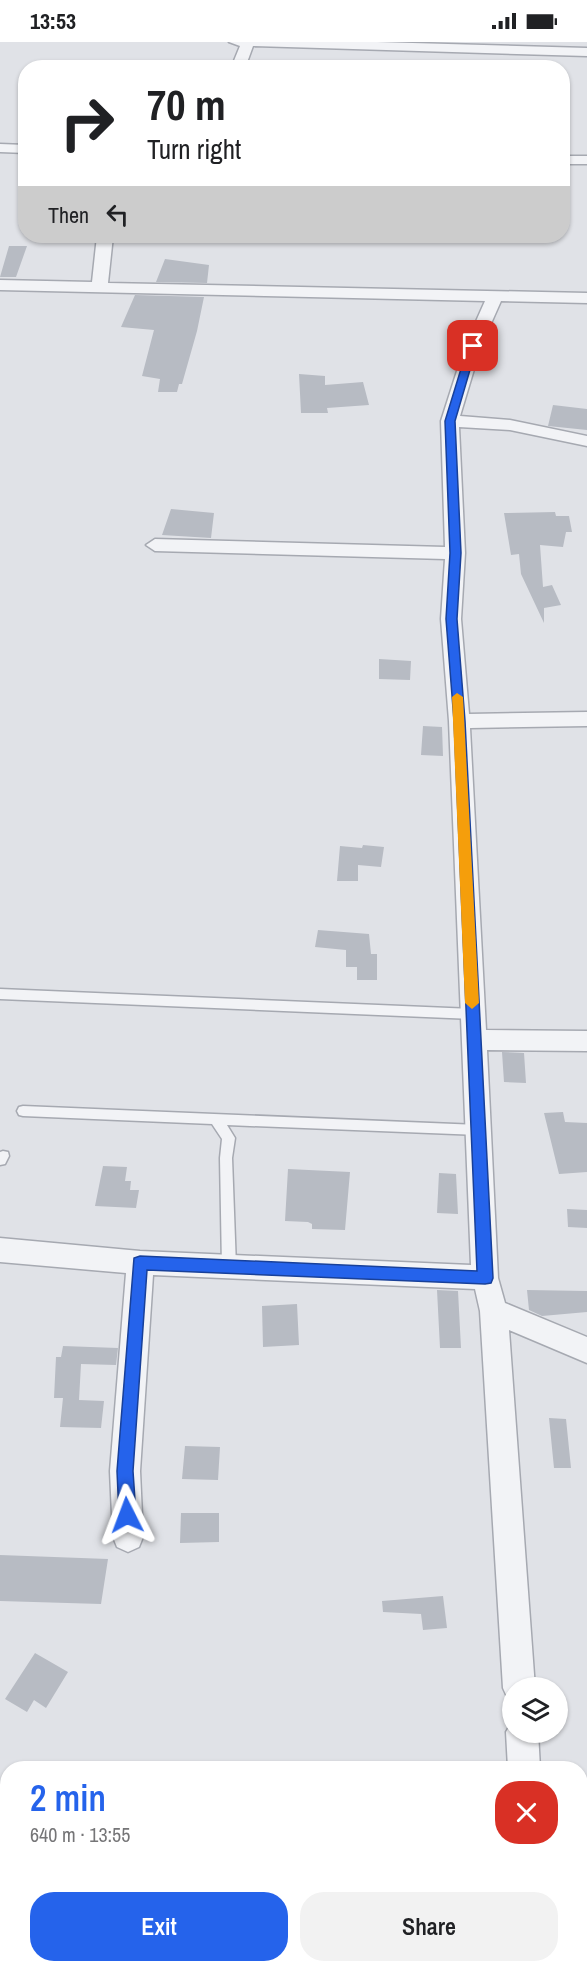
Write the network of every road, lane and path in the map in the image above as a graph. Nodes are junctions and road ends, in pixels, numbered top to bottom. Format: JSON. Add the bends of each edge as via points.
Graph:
{"nodes":[{"id":1,"x":236,"y":42,"type":"edge"},
{"id":2,"x":248,"y":42,"type":"edge"},
{"id":3,"x":500,"y":46,"type":"edge"},
{"id":4,"x":587,"y":52,"type":"edge"},
{"id":5,"x":241,"y":60,"type":"edge"},
{"id":6,"x":0,"y":148,"type":"edge"},
{"id":7,"x":18,"y":149,"type":"edge"},
{"id":8,"x":570,"y":160,"type":"edge"},
{"id":9,"x":587,"y":160,"type":"edge"},
{"id":10,"x":104,"y":243,"type":"edge"},
{"id":11,"x":0,"y":285,"type":"edge"},
{"id":12,"x":99,"y":288,"type":"junction"},
{"id":13,"x":496,"y":295,"type":"junction"},
{"id":14,"x":587,"y":298,"type":"edge"},
{"id":15,"x":450,"y":421,"type":"junction"},
{"id":16,"x":587,"y":441,"type":"edge"},
{"id":17,"x":155,"y":545,"type":"dead end"},
{"id":18,"x":455,"y":553,"type":"junction"},
{"id":19,"x":587,"y":719,"type":"edge"},
{"id":20,"x":459,"y":721,"type":"junction"},
{"id":21,"x":0,"y":994,"type":"edge"},
{"id":22,"x":473,"y":1014,"type":"junction"},
{"id":23,"x":474,"y":1040,"type":"junction"},
{"id":24,"x":587,"y":1041,"type":"edge"},
{"id":25,"x":23,"y":1111,"type":"dead end"},
{"id":26,"x":216,"y":1120,"type":"junction"},
{"id":27,"x":480,"y":1130,"type":"junction"},
{"id":28,"x":0,"y":1250,"type":"edge"},
{"id":29,"x":140,"y":1263,"type":"junction"},
{"id":30,"x":229,"y":1267,"type":"junction"},
{"id":31,"x":485,"y":1278,"type":"junction"},
{"id":32,"x":494,"y":1311,"type":"junction"},
{"id":33,"x":587,"y":1350,"type":"edge"},
{"id":34,"x":128,"y":1537,"type":"dead end"},
{"id":35,"x":518,"y":1677,"type":"edge"},
{"id":36,"x":523,"y":1743,"type":"edge"},
{"id":37,"x":524,"y":1761,"type":"edge"}],
"edges":[{"from":1,"to":2,"type":"street"},
{"from":2,"to":3,"type":"street"},
{"from":2,"to":5,"type":"street"},
{"from":3,"to":4,"type":"street"},
{"from":6,"to":7,"type":"street"},
{"from":8,"to":9,"type":"street"},
{"from":10,"to":12,"type":"street"},
{"from":11,"to":12,"type":"street"},
{"from":12,"to":13,"type":"street"},
{"from":13,"to":14,"type":"street"},
{"from":13,"to":15,"type":"street","via":[[473,346]]},
{"from":15,"to":16,"type":"street","via":[[510,425]]},
{"from":15,"to":18,"type":"street"},
{"from":17,"to":18,"type":"street"},
{"from":18,"to":20,"type":"street","via":[[451,619]]},
{"from":19,"to":20,"type":"street"},
{"from":20,"to":22,"type":"street"},
{"from":21,"to":22,"type":"lane"},
{"from":22,"to":23,"type":"street"},
{"from":23,"to":24,"type":"street"},
{"from":23,"to":27,"type":"street"},
{"from":25,"to":26,"type":"lane"},
{"from":26,"to":27,"type":"lane"},
{"from":26,"to":30,"type":"lane","via":[[229,1138]]},
{"from":27,"to":31,"type":"street"},
{"from":28,"to":29,"type":"street"},
{"from":29,"to":30,"type":"street"},
{"from":29,"to":34,"type":"street","via":[[125,1471]]},
{"from":30,"to":31,"type":"street"},
{"from":31,"to":32,"type":"street"},
{"from":32,"to":33,"type":"street"},
{"from":32,"to":35,"type":"street"},
{"from":36,"to":37,"type":"street"}]}
